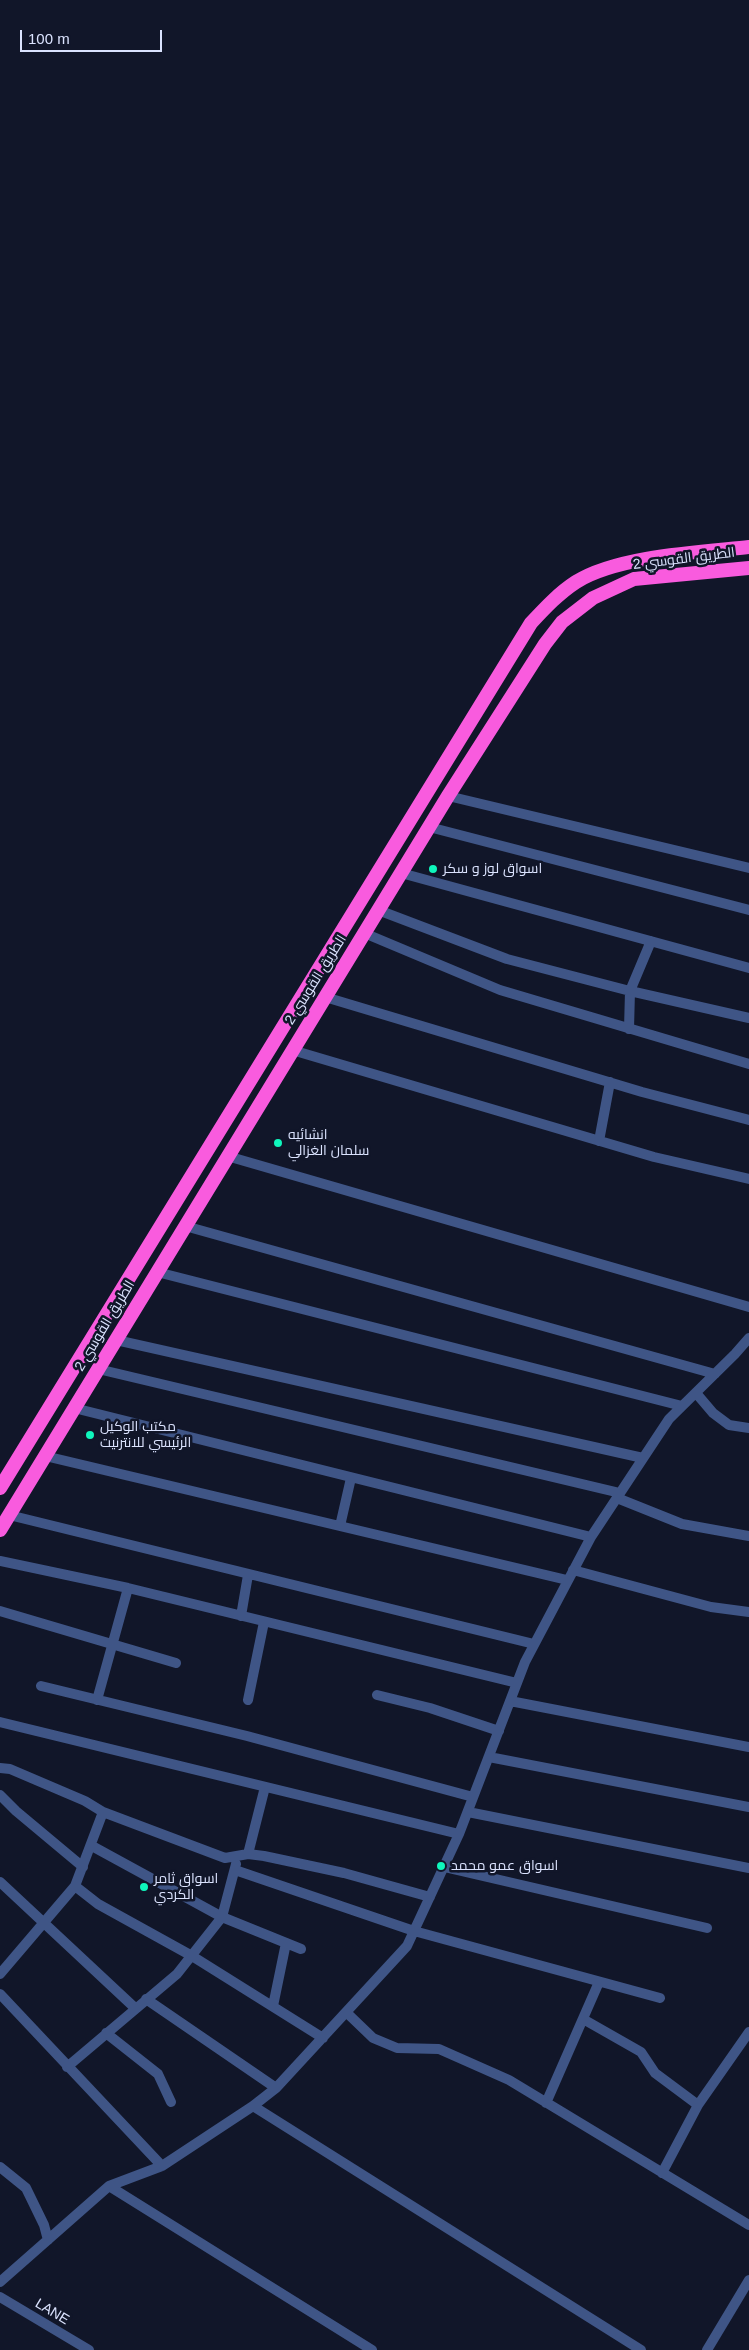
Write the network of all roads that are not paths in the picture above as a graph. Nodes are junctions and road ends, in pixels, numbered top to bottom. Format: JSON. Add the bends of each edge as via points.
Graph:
{"nodes":[{"id":1,"x":749,"y":547,"type":"edge"},
{"id":2,"x":749,"y":568,"type":"edge"},
{"id":3,"x":448,"y":796,"type":"junction"},
{"id":4,"x":429,"y":826,"type":"junction"},
{"id":5,"x":749,"y":868,"type":"edge"},
{"id":6,"x":401,"y":873,"type":"junction"},
{"id":7,"x":378,"y":910,"type":"junction"},
{"id":8,"x":749,"y":910,"type":"edge"},
{"id":9,"x":364,"y":933,"type":"junction"},
{"id":10,"x":651,"y":941,"type":"junction"},
{"id":11,"x":749,"y":968,"type":"edge"},
{"id":12,"x":630,"y":991,"type":"junction"},
{"id":13,"x":325,"y":997,"type":"junction"},
{"id":14,"x":749,"y":1018,"type":"edge"},
{"id":15,"x":629,"y":1029,"type":"junction"},
{"id":16,"x":292,"y":1050,"type":"junction"},
{"id":17,"x":749,"y":1064,"type":"edge"},
{"id":18,"x":610,"y":1082,"type":"junction"},
{"id":19,"x":749,"y":1120,"type":"edge"},
{"id":20,"x":215,"y":1138,"type":"junction"},
{"id":21,"x":599,"y":1141,"type":"junction"},
{"id":22,"x":230,"y":1153,"type":"junction"},
{"id":23,"x":199,"y":1164,"type":"junction"},
{"id":24,"x":216,"y":1176,"type":"junction"},
{"id":25,"x":749,"y":1179,"type":"edge"},
{"id":26,"x":185,"y":1226,"type":"junction"},
{"id":27,"x":157,"y":1272,"type":"junction"},
{"id":28,"x":749,"y":1307,"type":"edge"},
{"id":29,"x":749,"y":1338,"type":"edge"},
{"id":30,"x":116,"y":1340,"type":"junction"},
{"id":31,"x":98,"y":1369,"type":"junction"},
{"id":32,"x":715,"y":1374,"type":"junction"},
{"id":33,"x":696,"y":1393,"type":"junction"},
{"id":34,"x":682,"y":1406,"type":"junction"},
{"id":35,"x":74,"y":1408,"type":"junction"},
{"id":36,"x":749,"y":1428,"type":"edge"},
{"id":37,"x":45,"y":1456,"type":"junction"},
{"id":38,"x":643,"y":1458,"type":"junction"},
{"id":39,"x":351,"y":1478,"type":"junction"},
{"id":40,"x":0,"y":1488,"type":"edge"},
{"id":41,"x":619,"y":1495,"type":"junction"},
{"id":42,"x":9,"y":1515,"type":"junction"},
{"id":43,"x":340,"y":1526,"type":"junction"},
{"id":44,"x":0,"y":1530,"type":"edge"},
{"id":45,"x":749,"y":1536,"type":"edge"},
{"id":46,"x":591,"y":1537,"type":"junction"},
{"id":47,"x":0,"y":1561,"type":"edge"},
{"id":48,"x":573,"y":1570,"type":"junction"},
{"id":49,"x":248,"y":1575,"type":"junction"},
{"id":50,"x":567,"y":1580,"type":"junction"},
{"id":51,"x":128,"y":1588,"type":"junction"},
{"id":52,"x":0,"y":1611,"type":"edge"},
{"id":53,"x":749,"y":1612,"type":"edge"},
{"id":54,"x":241,"y":1616,"type":"junction"},
{"id":55,"x":264,"y":1622,"type":"junction"},
{"id":56,"x":112,"y":1644,"type":"junction"},
{"id":57,"x":534,"y":1644,"type":"junction"},
{"id":58,"x":176,"y":1663,"type":"dead end"},
{"id":59,"x":517,"y":1683,"type":"junction"},
{"id":60,"x":41,"y":1686,"type":"dead end"},
{"id":61,"x":377,"y":1695,"type":"dead end"},
{"id":62,"x":97,"y":1700,"type":"junction"},
{"id":63,"x":248,"y":1700,"type":"dead end"},
{"id":64,"x":510,"y":1701,"type":"junction"},
{"id":65,"x":0,"y":1722,"type":"edge"},
{"id":66,"x":498,"y":1731,"type":"junction"},
{"id":67,"x":749,"y":1747,"type":"edge"},
{"id":68,"x":489,"y":1757,"type":"junction"},
{"id":69,"x":0,"y":1768,"type":"edge"},
{"id":70,"x":265,"y":1787,"type":"junction"},
{"id":71,"x":0,"y":1795,"type":"edge"},
{"id":72,"x":473,"y":1797,"type":"junction"},
{"id":73,"x":749,"y":1807,"type":"edge"},
{"id":74,"x":103,"y":1812,"type":"junction"},
{"id":75,"x":468,"y":1812,"type":"junction"},
{"id":76,"x":459,"y":1834,"type":"junction"},
{"id":77,"x":92,"y":1846,"type":"junction"},
{"id":78,"x":243,"y":1855,"type":"junction"},
{"id":79,"x":83,"y":1867,"type":"junction"},
{"id":80,"x":444,"y":1867,"type":"junction"},
{"id":81,"x":749,"y":1868,"type":"edge"},
{"id":82,"x":234,"y":1870,"type":"junction"},
{"id":83,"x":0,"y":1882,"type":"edge"},
{"id":84,"x":75,"y":1886,"type":"junction"},
{"id":85,"x":430,"y":1897,"type":"junction"},
{"id":86,"x":222,"y":1916,"type":"junction"},
{"id":87,"x":43,"y":1923,"type":"junction"},
{"id":88,"x":707,"y":1928,"type":"dead end"},
{"id":89,"x":414,"y":1932,"type":"junction"},
{"id":90,"x":286,"y":1943,"type":"junction"},
{"id":91,"x":301,"y":1949,"type":"dead end"},
{"id":92,"x":192,"y":1956,"type":"junction"},
{"id":93,"x":0,"y":1974,"type":"edge"},
{"id":94,"x":599,"y":1982,"type":"junction"},
{"id":95,"x":0,"y":1994,"type":"edge"},
{"id":96,"x":660,"y":1998,"type":"dead end"},
{"id":97,"x":146,"y":1999,"type":"junction"},
{"id":98,"x":273,"y":2006,"type":"junction"},
{"id":99,"x":135,"y":2008,"type":"junction"},
{"id":100,"x":347,"y":2013,"type":"junction"},
{"id":101,"x":583,"y":2019,"type":"junction"},
{"id":102,"x":749,"y":2032,"type":"edge"},
{"id":103,"x":106,"y":2033,"type":"junction"},
{"id":104,"x":323,"y":2038,"type":"junction"},
{"id":105,"x":67,"y":2068,"type":"junction"},
{"id":106,"x":276,"y":2088,"type":"junction"},
{"id":107,"x":171,"y":2102,"type":"dead end"},
{"id":108,"x":546,"y":2103,"type":"junction"},
{"id":109,"x":698,"y":2105,"type":"junction"},
{"id":110,"x":253,"y":2106,"type":"junction"},
{"id":111,"x":162,"y":2166,"type":"junction"},
{"id":112,"x":0,"y":2167,"type":"edge"},
{"id":113,"x":662,"y":2173,"type":"junction"},
{"id":114,"x":109,"y":2186,"type":"junction"},
{"id":115,"x":749,"y":2225,"type":"edge"},
{"id":116,"x":48,"y":2240,"type":"junction"},
{"id":117,"x":749,"y":2280,"type":"edge"},
{"id":118,"x":0,"y":2282,"type":"edge"},
{"id":119,"x":0,"y":2297,"type":"edge"},
{"id":120,"x":89,"y":2350,"type":"edge"},
{"id":121,"x":372,"y":2350,"type":"edge"},
{"id":122,"x":641,"y":2350,"type":"edge"},
{"id":123,"x":707,"y":2350,"type":"edge"}],
"edges":[{"from":1,"to":20,"type":"highway","name":"الطريق القوسي 2","via":[[628,562],[594,572],[557,595],[531,623]]},
{"from":2,"to":3,"type":"highway","name":"الطريق القوسي 2","via":[[634,579],[593,598],[562,622],[545,644]]},
{"from":3,"to":4,"type":"highway","name":"الطريق القوسي 2"},
{"from":3,"to":5,"type":"street"},
{"from":4,"to":6,"type":"highway","name":"الطريق القوسي 2"},
{"from":4,"to":8,"type":"street"},
{"from":6,"to":7,"type":"highway","name":"الطريق القوسي 2"},
{"from":6,"to":10,"type":"street"},
{"from":7,"to":9,"type":"highway","name":"الطريق القوسي 2"},
{"from":7,"to":12,"type":"street","via":[[507,960]]},
{"from":9,"to":13,"type":"highway","name":"الطريق القوسي 2"},
{"from":9,"to":15,"type":"street","via":[[500,990]]},
{"from":10,"to":11,"type":"street"},
{"from":10,"to":12,"type":"street"},
{"from":12,"to":14,"type":"street"},
{"from":12,"to":15,"type":"street"},
{"from":13,"to":16,"type":"highway","name":"الطريق القوسي 2"},
{"from":13,"to":18,"type":"street"},
{"from":15,"to":17,"type":"street"},
{"from":16,"to":21,"type":"street"},
{"from":16,"to":22,"type":"highway","name":"الطريق القوسي 2"},
{"from":18,"to":19,"type":"street"},
{"from":18,"to":21,"type":"street"},
{"from":20,"to":22,"type":"highway"},
{"from":20,"to":23,"type":"highway","name":"الطريق القوسي 2"},
{"from":21,"to":25,"type":"street"},
{"from":22,"to":24,"type":"highway","name":"الطريق القوسي 2"},
{"from":22,"to":28,"type":"street"},
{"from":23,"to":24,"type":"highway","via":[[207,1166]]},
{"from":23,"to":40,"type":"highway","name":"الطريق القوسي 2"},
{"from":24,"to":26,"type":"highway","name":"الطريق القوسي 2"},
{"from":26,"to":27,"type":"highway","name":"الطريق القوسي 2"},
{"from":26,"to":32,"type":"street"},
{"from":27,"to":30,"type":"highway","name":"الطريق القوسي 2"},
{"from":27,"to":34,"type":"street"},
{"from":29,"to":32,"type":"street"},
{"from":30,"to":31,"type":"highway","name":"الطريق القوسي 2"},
{"from":30,"to":38,"type":"street"},
{"from":31,"to":35,"type":"highway","name":"الطريق القوسي 2"},
{"from":31,"to":41,"type":"street"},
{"from":32,"to":33,"type":"street"},
{"from":33,"to":34,"type":"street"},
{"from":33,"to":36,"type":"street","via":[[713,1413],[729,1425]]},
{"from":34,"to":38,"type":"street","via":[[669,1419]]},
{"from":35,"to":37,"type":"highway","name":"الطريق القوسي 2"},
{"from":35,"to":39,"type":"street"},
{"from":37,"to":42,"type":"highway","name":"الطريق القوسي 2"},
{"from":37,"to":43,"type":"street"},
{"from":38,"to":41,"type":"street"},
{"from":39,"to":43,"type":"street"},
{"from":39,"to":46,"type":"street"},
{"from":41,"to":45,"type":"street","via":[[682,1524]]},
{"from":41,"to":46,"type":"street"},
{"from":42,"to":44,"type":"highway","name":"الطريق القوسي 2"},
{"from":42,"to":49,"type":"street"},
{"from":43,"to":50,"type":"street"},
{"from":46,"to":48,"type":"street"},
{"from":47,"to":51,"type":"street"},
{"from":48,"to":50,"type":"street"},
{"from":48,"to":53,"type":"street","via":[[711,1607]]},
{"from":49,"to":54,"type":"street"},
{"from":49,"to":57,"type":"street"},
{"from":50,"to":57,"type":"street"},
{"from":51,"to":54,"type":"street"},
{"from":51,"to":56,"type":"street"},
{"from":52,"to":56,"type":"street"},
{"from":54,"to":55,"type":"street"},
{"from":55,"to":59,"type":"street"},
{"from":55,"to":63,"type":"street"},
{"from":56,"to":58,"type":"street"},
{"from":56,"to":62,"type":"street"},
{"from":57,"to":59,"type":"street"},
{"from":59,"to":64,"type":"street"},
{"from":60,"to":62,"type":"street"},
{"from":61,"to":66,"type":"street","via":[[430,1708]]},
{"from":62,"to":72,"type":"street","via":[[247,1736]]},
{"from":64,"to":66,"type":"street"},
{"from":64,"to":67,"type":"street"},
{"from":65,"to":70,"type":"street"},
{"from":66,"to":68,"type":"street"},
{"from":68,"to":72,"type":"street"},
{"from":68,"to":73,"type":"street"},
{"from":69,"to":74,"type":"street","via":[[19,1773]]},
{"from":70,"to":76,"type":"street"},
{"from":70,"to":78,"type":"street"},
{"from":71,"to":79,"type":"street"},
{"from":72,"to":75,"type":"street"},
{"from":74,"to":77,"type":"street"},
{"from":74,"to":78,"type":"street","via":[[226,1858]]},
{"from":75,"to":76,"type":"street"},
{"from":75,"to":81,"type":"street"},
{"from":76,"to":80,"type":"street"},
{"from":77,"to":79,"type":"street"},
{"from":77,"to":86,"type":"street"},
{"from":78,"to":82,"type":"street"},
{"from":78,"to":85,"type":"street","via":[[264,1856],[344,1873]]},
{"from":79,"to":84,"type":"street"},
{"from":80,"to":85,"type":"street"},
{"from":80,"to":88,"type":"street"},
{"from":82,"to":86,"type":"street"},
{"from":82,"to":89,"type":"street"},
{"from":83,"to":87,"type":"street"},
{"from":84,"to":87,"type":"street"},
{"from":84,"to":92,"type":"street","via":[[98,1904]]},
{"from":85,"to":89,"type":"street"},
{"from":86,"to":90,"type":"street"},
{"from":86,"to":92,"type":"street"},
{"from":87,"to":93,"type":"street"},
{"from":87,"to":99,"type":"street"},
{"from":89,"to":94,"type":"street"},
{"from":89,"to":100,"type":"street","via":[[407,1946]]},
{"from":90,"to":91,"type":"street"},
{"from":90,"to":98,"type":"street"},
{"from":92,"to":97,"type":"street","via":[[177,1974]]},
{"from":92,"to":98,"type":"street"},
{"from":94,"to":96,"type":"street"},
{"from":94,"to":101,"type":"street"},
{"from":95,"to":105,"type":"street"},
{"from":97,"to":99,"type":"street"},
{"from":97,"to":106,"type":"street"},
{"from":98,"to":104,"type":"street"},
{"from":99,"to":103,"type":"street"},
{"from":100,"to":104,"type":"street"},
{"from":100,"to":108,"type":"street","via":[[373,2038],[397,2048],[439,2049],[509,2080]]},
{"from":101,"to":108,"type":"street"},
{"from":101,"to":109,"type":"street","via":[[641,2052],[655,2073]]},
{"from":102,"to":109,"type":"street"},
{"from":103,"to":105,"type":"street"},
{"from":103,"to":107,"type":"street","via":[[158,2074]]},
{"from":104,"to":106,"type":"street"},
{"from":105,"to":111,"type":"street"},
{"from":106,"to":110,"type":"street"},
{"from":108,"to":113,"type":"street"},
{"from":109,"to":113,"type":"street"},
{"from":110,"to":111,"type":"street"},
{"from":110,"to":122,"type":"street"},
{"from":111,"to":114,"type":"street"},
{"from":112,"to":116,"type":"street","via":[[26,2188]]},
{"from":113,"to":115,"type":"street"},
{"from":114,"to":116,"type":"street"},
{"from":114,"to":121,"type":"street"},
{"from":116,"to":118,"type":"street"},
{"from":117,"to":123,"type":"street"},
{"from":119,"to":120,"type":"street","name":"LANE"}]}
